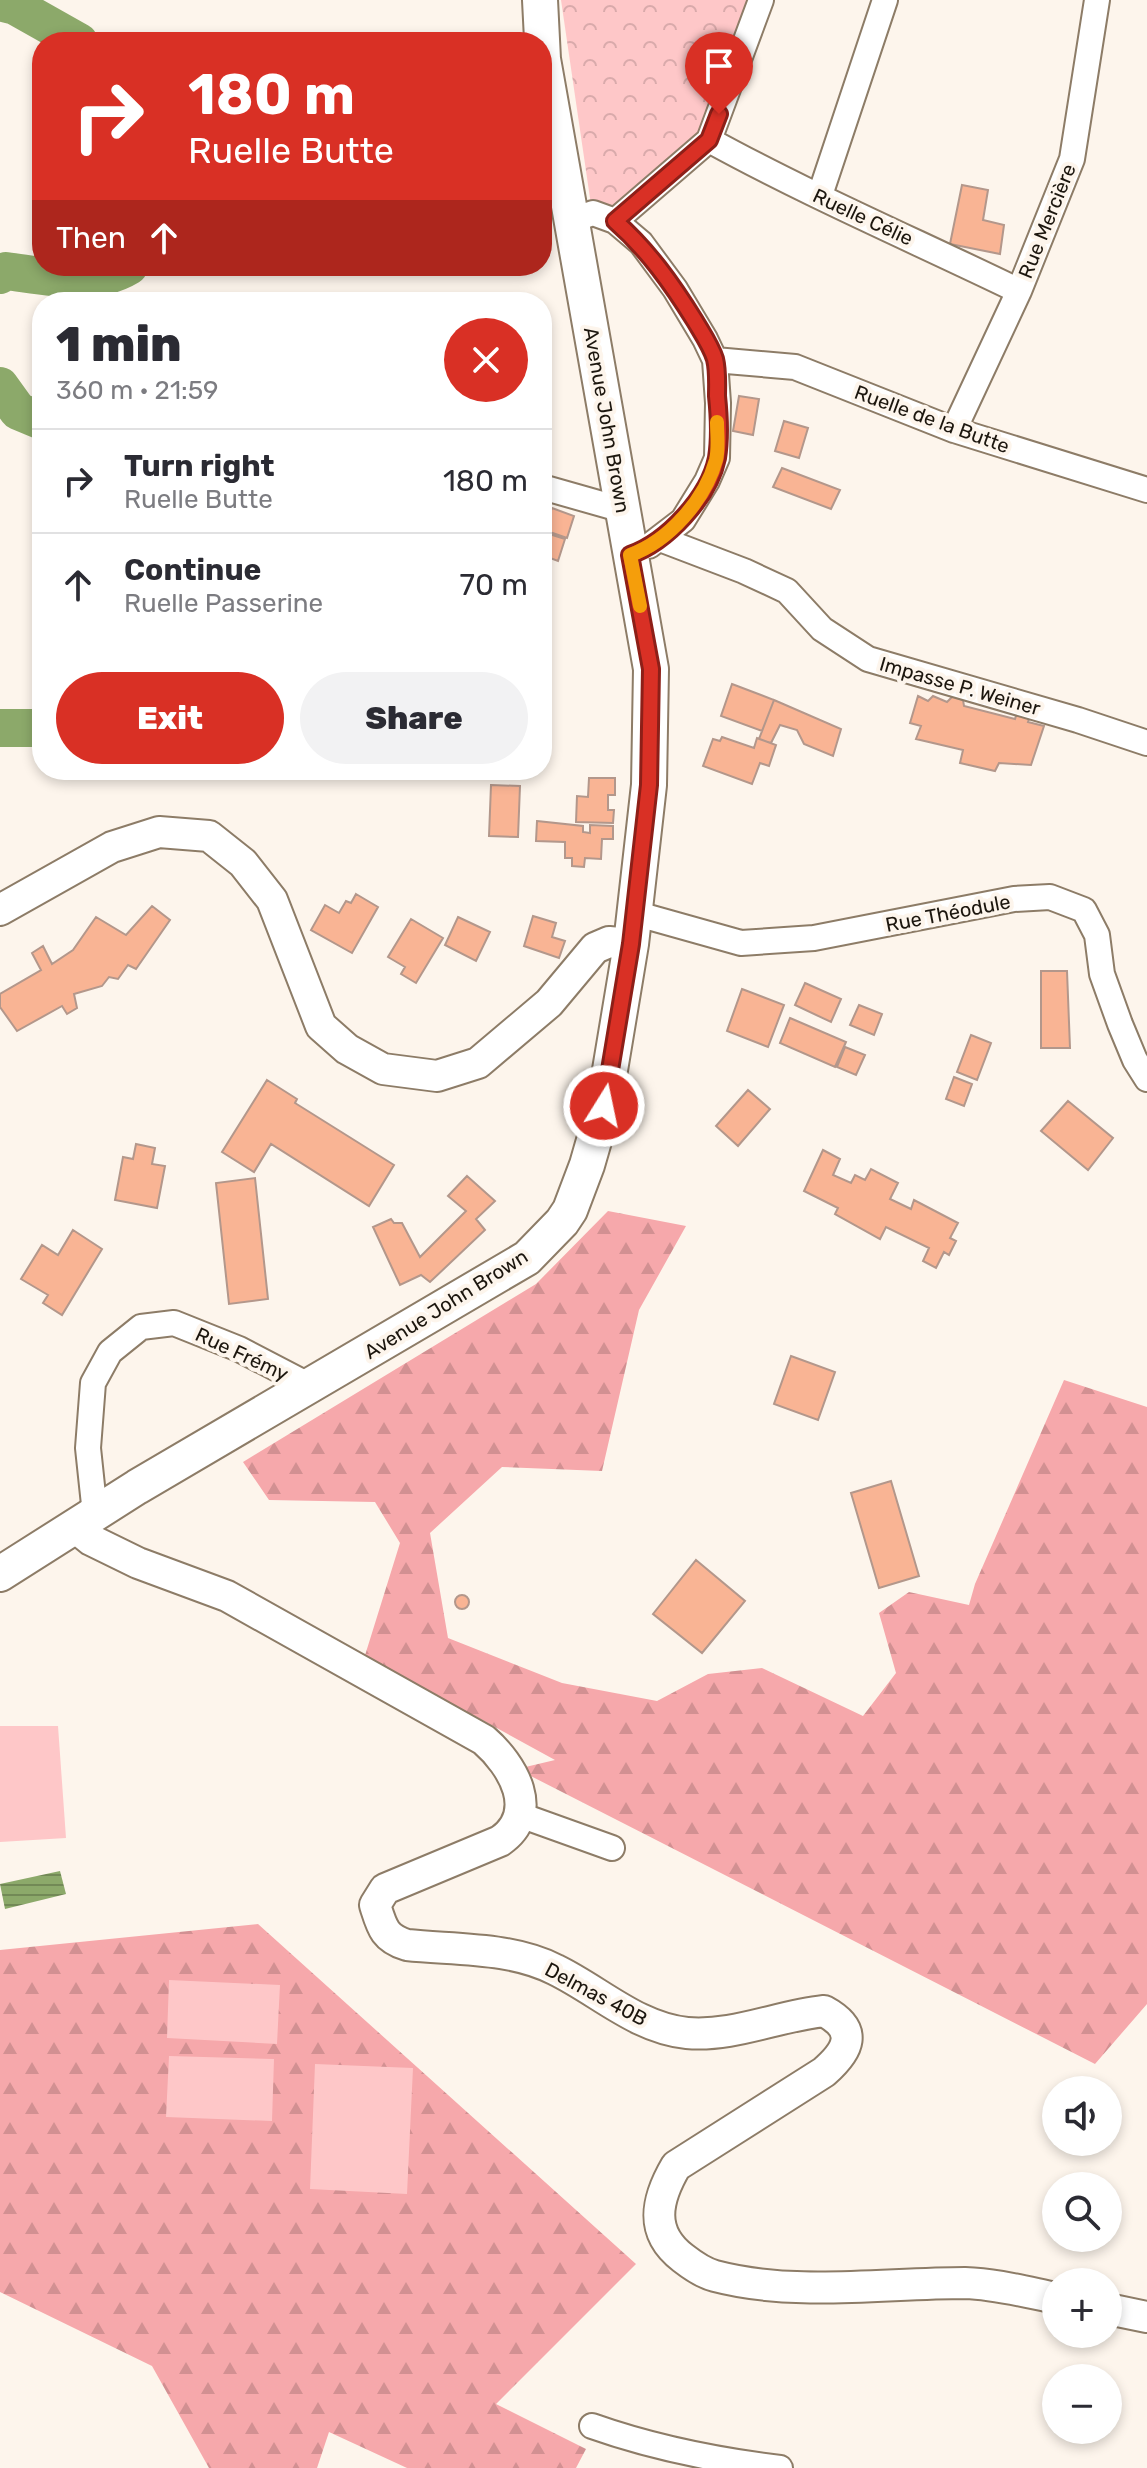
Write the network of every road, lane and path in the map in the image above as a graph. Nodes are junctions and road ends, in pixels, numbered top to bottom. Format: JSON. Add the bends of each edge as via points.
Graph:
{"nodes":[{"id":1,"x":540,"y":0,"type":"edge"},
{"id":2,"x":761,"y":0,"type":"edge"},
{"id":3,"x":885,"y":0,"type":"edge"},
{"id":4,"x":1097,"y":0,"type":"edge"},
{"id":5,"x":542,"y":32,"type":"edge"},
{"id":6,"x":552,"y":107,"type":"edge"},
{"id":7,"x":709,"y":140,"type":"junction"},
{"id":8,"x":820,"y":195,"type":"junction"},
{"id":9,"x":573,"y":220,"type":"junction"},
{"id":10,"x":615,"y":221,"type":"junction"},
{"id":11,"x":1019,"y":291,"type":"junction"},
{"id":12,"x":715,"y":360,"type":"junction"},
{"id":13,"x":954,"y":430,"type":"junction"},
{"id":14,"x":552,"y":490,"type":"edge"},
{"id":15,"x":1147,"y":490,"type":"edge"},
{"id":16,"x":623,"y":510,"type":"junction"},
{"id":17,"x":645,"y":547,"type":"junction"},
{"id":18,"x":1147,"y":743,"type":"edge"},
{"id":19,"x":0,"y":910,"type":"edge"},
{"id":20,"x":632,"y":928,"type":"junction"},
{"id":21,"x":1147,"y":1079,"type":"edge"},
{"id":22,"x":310,"y":1386,"type":"junction"},
{"id":23,"x":85,"y":1521,"type":"junction"},
{"id":24,"x":0,"y":1574,"type":"edge"},
{"id":25,"x":520,"y":1815,"type":"junction"},
{"id":26,"x":612,"y":1848,"type":"dead end"},
{"id":27,"x":1042,"y":2296,"type":"edge"},
{"id":28,"x":1122,"y":2312,"type":"edge"},
{"id":29,"x":1147,"y":2317,"type":"edge"},
{"id":30,"x":592,"y":2426,"type":"dead end"},
{"id":31,"x":780,"y":2468,"type":"edge"}],
"edges":[{"from":1,"to":5,"type":"main road","name":"Avenue John Brown"},
{"from":2,"to":7,"type":"street"},
{"from":3,"to":8,"type":"street"},
{"from":4,"to":11,"type":"street","name":"Rue Mercière","via":[[1072,159]]},
{"from":6,"to":9,"type":"main road","name":"Avenue John Brown"},
{"from":7,"to":8,"type":"street","name":"Ruelle Célie"},
{"from":7,"to":10,"type":"street"},
{"from":8,"to":11,"type":"street","name":"Ruelle Célie"},
{"from":9,"to":10,"type":"street","via":[[593,213]]},
{"from":9,"to":16,"type":"main road","name":"Avenue John Brown"},
{"from":10,"to":12,"type":"street","via":[[641,243],[675,289]]},
{"from":11,"to":13,"type":"street","name":"Rue Mercière"},
{"from":12,"to":13,"type":"street","name":"Ruelle de la Butte","via":[[795,367]]},
{"from":12,"to":17,"type":"street","via":[[717,458],[683,520]]},
{"from":13,"to":15,"type":"street","name":"Ruelle de la Butte"},
{"from":14,"to":16,"type":"street"},
{"from":16,"to":17,"type":"main road","name":"Avenue John Brown"},
{"from":17,"to":18,"type":"street","name":"Impasse P. Weiner","via":[[744,571],[787,591],[822,629],[868,659]]},
{"from":17,"to":20,"type":"main road","name":"Avenue John Brown","via":[[649,785]]},
{"from":19,"to":20,"type":"street","via":[[112,847],[159,832],[209,836],[243,863],[272,900],[321,1026],[347,1049],[383,1069],[437,1076],[478,1063],[549,1003],[595,948]]},
{"from":20,"to":21,"type":"street","name":"Rue Théodule","via":[[741,943],[814,938],[1014,899],[1050,897],[1084,910],[1097,935],[1102,974],[1120,1024]]},
{"from":20,"to":22,"type":"main road","name":"Avenue John Brown","via":[[604,1106],[576,1197],[562,1222],[527,1258]]},
{"from":22,"to":23,"type":"main road","name":"Avenue John Brown"},
{"from":22,"to":23,"type":"street","name":"Rue Frémy","via":[[174,1323],[141,1327],[110,1352],[93,1383]]},
{"from":23,"to":24,"type":"main road","name":"Avenue John Brown"},
{"from":23,"to":25,"type":"street","via":[[91,1540],[227,1596],[484,1740],[500,1754],[514,1779]]},
{"from":25,"to":26,"type":"street"},
{"from":25,"to":27,"type":"street","name":"Delmas 40B","via":[[514,1831],[500,1841],[385,1889],[375,1905],[382,1928],[393,1941],[536,1962],[643,2021],[684,2033],[713,2034],[824,2011],[839,2019],[847,2033],[846,2047],[824,2072],[676,2166],[658,2212],[670,2248],[713,2275],[758,2283],[968,2283]]},
{"from":28,"to":29,"type":"street"},
{"from":30,"to":31,"type":"street","via":[[710,2459]]}]}
